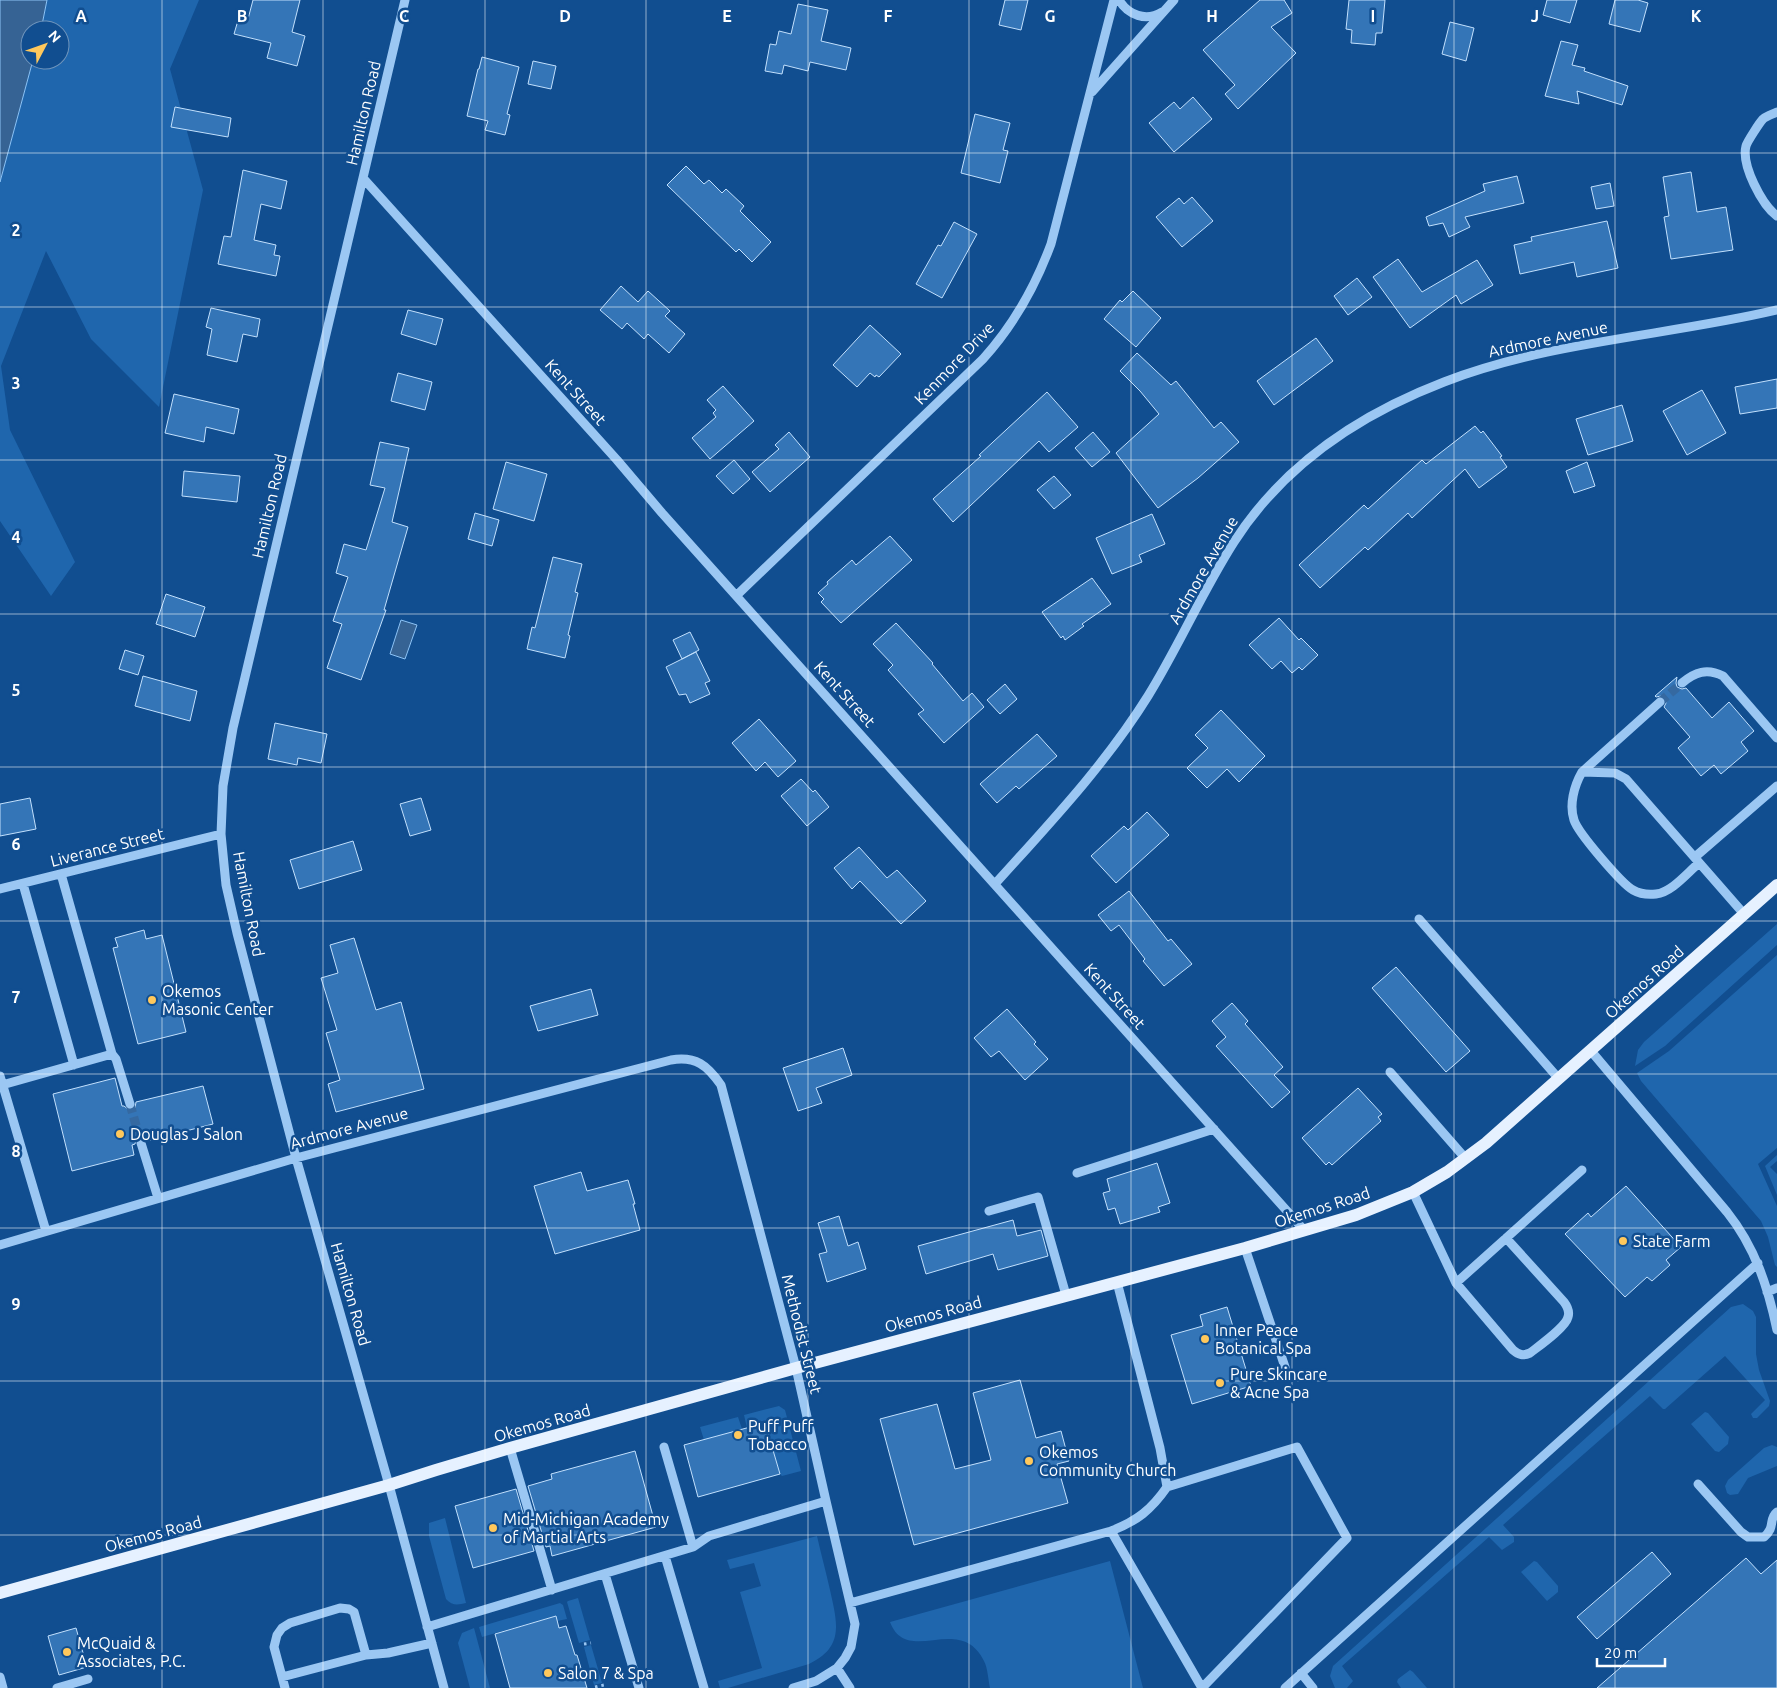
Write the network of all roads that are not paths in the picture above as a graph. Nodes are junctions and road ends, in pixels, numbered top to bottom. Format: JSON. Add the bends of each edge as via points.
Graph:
{"nodes":[{"id":1,"x":405,"y":0,"type":"edge"},
{"id":2,"x":1114,"y":0,"type":"edge"},
{"id":3,"x":1118,"y":0,"type":"edge"},
{"id":4,"x":1173,"y":2,"type":"edge"},
{"id":5,"x":1090,"y":94,"type":"junction"},
{"id":6,"x":1777,"y":112,"type":"edge"},
{"id":7,"x":363,"y":178,"type":"junction"},
{"id":8,"x":1777,"y":216,"type":"edge"},
{"id":9,"x":1777,"y":310,"type":"edge"},
{"id":10,"x":737,"y":595,"type":"junction"},
{"id":11,"x":1682,"y":683,"type":"tunnel mouth"},
{"id":12,"x":1660,"y":702,"type":"tunnel mouth"},
{"id":13,"x":1777,"y":738,"type":"edge"},
{"id":14,"x":1582,"y":772,"type":"junction"},
{"id":15,"x":1777,"y":786,"type":"edge"},
{"id":16,"x":221,"y":834,"type":"junction"},
{"id":17,"x":1697,"y":860,"type":"junction"},
{"id":18,"x":61,"y":874,"type":"junction"},
{"id":19,"x":23,"y":884,"type":"junction"},
{"id":20,"x":995,"y":884,"type":"junction"},
{"id":21,"x":1777,"y":885,"type":"edge"},
{"id":22,"x":0,"y":889,"type":"edge"},
{"id":23,"x":1744,"y":914,"type":"junction"},
{"id":24,"x":1418,"y":919,"type":"dead end"},
{"id":25,"x":1591,"y":1051,"type":"junction"},
{"id":26,"x":112,"y":1054,"type":"junction"},
{"id":27,"x":74,"y":1065,"type":"junction"},
{"id":28,"x":708,"y":1068,"type":"joint"},
{"id":29,"x":1390,"y":1072,"type":"dead end"},
{"id":30,"x":1559,"y":1079,"type":"junction"},
{"id":31,"x":1,"y":1081,"type":"edge"},
{"id":32,"x":130,"y":1104,"type":"tunnel mouth"},
{"id":33,"x":1214,"y":1129,"type":"junction"},
{"id":34,"x":141,"y":1142,"type":"tunnel mouth"},
{"id":35,"x":296,"y":1158,"type":"junction"},
{"id":36,"x":1466,"y":1159,"type":"junction"},
{"id":37,"x":1582,"y":1170,"type":"dead end"},
{"id":38,"x":1077,"y":1173,"type":"dead end"},
{"id":39,"x":1412,"y":1192,"type":"junction"},
{"id":40,"x":158,"y":1198,"type":"junction"},
{"id":41,"x":989,"y":1211,"type":"dead end"},
{"id":42,"x":1304,"y":1230,"type":"junction"},
{"id":43,"x":46,"y":1231,"type":"junction"},
{"id":44,"x":1506,"y":1238,"type":"junction"},
{"id":45,"x":0,"y":1245,"type":"edge"},
{"id":46,"x":1245,"y":1248,"type":"junction"},
{"id":47,"x":1758,"y":1263,"type":"junction"},
{"id":48,"x":1117,"y":1282,"type":"junction"},
{"id":49,"x":1456,"y":1283,"type":"junction"},
{"id":50,"x":1777,"y":1288,"type":"edge"},
{"id":51,"x":1767,"y":1292,"type":"junction"},
{"id":52,"x":1066,"y":1295,"type":"junction"},
{"id":53,"x":1777,"y":1330,"type":"edge"},
{"id":54,"x":1286,"y":1367,"type":"dead end"},
{"id":55,"x":796,"y":1368,"type":"junction"},
{"id":56,"x":664,"y":1447,"type":"dead end"},
{"id":57,"x":510,"y":1448,"type":"junction"},
{"id":58,"x":1698,"y":1484,"type":"dead end"},
{"id":59,"x":390,"y":1485,"type":"junction"},
{"id":60,"x":1167,"y":1487,"type":"junction"},
{"id":61,"x":826,"y":1501,"type":"junction"},
{"id":62,"x":1777,"y":1512,"type":"edge"},
{"id":63,"x":1111,"y":1531,"type":"junction"},
{"id":64,"x":1774,"y":1531,"type":"edge"},
{"id":65,"x":693,"y":1547,"type":"junction"},
{"id":66,"x":665,"y":1556,"type":"junction"},
{"id":67,"x":605,"y":1574,"type":"junction"},
{"id":68,"x":552,"y":1590,"type":"junction"},
{"id":69,"x":0,"y":1593,"type":"edge"},
{"id":70,"x":850,"y":1603,"type":"junction"},
{"id":71,"x":427,"y":1627,"type":"junction"},
{"id":72,"x":432,"y":1643,"type":"junction"},
{"id":73,"x":366,"y":1655,"type":"junction"},
{"id":74,"x":837,"y":1668,"type":"junction"},
{"id":75,"x":1301,"y":1673,"type":"junction"},
{"id":76,"x":0,"y":1677,"type":"edge"},
{"id":77,"x":282,"y":1677,"type":"junction"},
{"id":78,"x":88,"y":1679,"type":"dead end"},
{"id":79,"x":3,"y":1688,"type":"edge"},
{"id":80,"x":57,"y":1688,"type":"edge"},
{"id":81,"x":285,"y":1688,"type":"edge"},
{"id":82,"x":444,"y":1688,"type":"edge"},
{"id":83,"x":639,"y":1688,"type":"edge"},
{"id":84,"x":704,"y":1688,"type":"edge"},
{"id":85,"x":793,"y":1688,"type":"edge"},
{"id":86,"x":850,"y":1688,"type":"edge"},
{"id":87,"x":1202,"y":1688,"type":"edge"},
{"id":88,"x":1285,"y":1688,"type":"edge"},
{"id":89,"x":1313,"y":1688,"type":"edge"}],
"edges":[{"from":1,"to":7,"type":"street","name":"Hamilton Road"},
{"from":2,"to":5,"type":"street","name":"Kenmore Drive"},
{"from":3,"to":4,"type":"street","via":[[1125,9],[1141,16],[1158,14]]},
{"from":4,"to":5,"type":"street"},
{"from":5,"to":10,"type":"street","name":"Kenmore Drive","via":[[1050,244],[1016,318],[983,359]]},
{"from":6,"to":8,"type":"street","via":[[1762,120],[1746,146],[1748,168],[1758,193]]},
{"from":7,"to":10,"type":"street","name":"Kent Street"},
{"from":7,"to":16,"type":"street","name":"Hamilton Road","via":[[233,728],[223,786]]},
{"from":9,"to":20,"type":"street","name":"Ardmore Avenue","via":[[1515,359],[1443,382],[1384,409],[1334,438],[1306,459],[1249,519],[1149,695],[1119,739]]},
{"from":10,"to":20,"type":"street","name":"Kent Street"},
{"from":11,"to":13,"type":"street","via":[[1703,672],[1723,676]]},
{"from":12,"to":14,"type":"street"},
{"from":14,"to":17,"type":"street","via":[[1615,773],[1626,779]]},
{"from":14,"to":17,"type":"street","via":[[1574,789],[1574,820],[1579,831],[1627,886],[1641,894],[1659,894],[1668,890]]},
{"from":15,"to":17,"type":"street"},
{"from":16,"to":18,"type":"street","name":"Liverance Street"},
{"from":16,"to":35,"type":"street","name":"Hamilton Road","via":[[226,885],[237,933]]},
{"from":17,"to":23,"type":"street"},
{"from":18,"to":19,"type":"street","name":"Liverance Street"},
{"from":18,"to":26,"type":"street"},
{"from":19,"to":22,"type":"street","name":"Liverance Street"},
{"from":19,"to":27,"type":"street"},
{"from":20,"to":33,"type":"street","name":"Kent Street"},
{"from":21,"to":23,"type":"main road","name":"Okemos Road"},
{"from":23,"to":25,"type":"main road","name":"Okemos Road"},
{"from":24,"to":30,"type":"street"},
{"from":25,"to":30,"type":"main road","name":"Okemos Road"},
{"from":25,"to":47,"type":"street","via":[[1732,1218],[1746,1237]]},
{"from":26,"to":27,"type":"street"},
{"from":26,"to":32,"type":"street"},
{"from":27,"to":31,"type":"street"},
{"from":28,"to":35,"type":"street","name":"Ardmore Avenue","via":[[690,1059],[671,1060]]},
{"from":28,"to":55,"type":"street","name":"Methodist Street","via":[[721,1085]]},
{"from":29,"to":36,"type":"street"},
{"from":30,"to":36,"type":"main road","name":"Okemos Road"},
{"from":31,"to":43,"type":"street"},
{"from":33,"to":38,"type":"street"},
{"from":33,"to":42,"type":"street","name":"Kent Street"},
{"from":34,"to":40,"type":"street"},
{"from":35,"to":40,"type":"street","name":"Ardmore Avenue"},
{"from":35,"to":59,"type":"street","name":"Hamilton Road"},
{"from":36,"to":39,"type":"main road","name":"Okemos Road"},
{"from":37,"to":44,"type":"street"},
{"from":39,"to":42,"type":"main road","name":"Okemos Road","via":[[1356,1215]]},
{"from":39,"to":49,"type":"street"},
{"from":40,"to":43,"type":"street","name":"Ardmore Avenue"},
{"from":41,"to":52,"type":"street","via":[[1038,1197]]},
{"from":42,"to":46,"type":"main road","name":"Okemos Road"},
{"from":43,"to":45,"type":"street","name":"Ardmore Avenue"},
{"from":44,"to":49,"type":"street"},
{"from":44,"to":49,"type":"street","via":[[1567,1306],[1568,1316],[1564,1324],[1530,1353],[1520,1355]]},
{"from":46,"to":48,"type":"main road","name":"Okemos Road"},
{"from":46,"to":54,"type":"street"},
{"from":47,"to":51,"type":"street"},
{"from":47,"to":75,"type":"street"},
{"from":48,"to":52,"type":"main road","name":"Okemos Road"},
{"from":48,"to":60,"type":"street"},
{"from":50,"to":51,"type":"street"},
{"from":51,"to":53,"type":"street"},
{"from":52,"to":55,"type":"main road","name":"Okemos Road"},
{"from":55,"to":57,"type":"main road","name":"Okemos Road"},
{"from":55,"to":61,"type":"street","name":"Methodist Street"},
{"from":56,"to":65,"type":"street"},
{"from":57,"to":59,"type":"main road","name":"Okemos Road"},
{"from":57,"to":68,"type":"street"},
{"from":58,"to":64,"type":"street","via":[[1748,1537],[1764,1537]]},
{"from":59,"to":69,"type":"main road","name":"Okemos Road"},
{"from":59,"to":71,"type":"street","name":"Hamilton Road"},
{"from":60,"to":63,"type":"street","via":[[1142,1516]]},
{"from":60,"to":87,"type":"street","via":[[1297,1447],[1347,1538]]},
{"from":61,"to":65,"type":"street","via":[[709,1536]]},
{"from":61,"to":70,"type":"street","name":"Methodist Street"},
{"from":62,"to":64,"type":"street","via":[[1773,1515]]},
{"from":63,"to":70,"type":"street"},
{"from":63,"to":87,"type":"street"},
{"from":65,"to":66,"type":"street"},
{"from":66,"to":67,"type":"street"},
{"from":66,"to":84,"type":"street"},
{"from":67,"to":68,"type":"street"},
{"from":67,"to":83,"type":"street"},
{"from":68,"to":71,"type":"street"},
{"from":70,"to":74,"type":"street","name":"Methodist Street","via":[[854,1636],[846,1658]]},
{"from":71,"to":72,"type":"street","name":"Hamilton Road"},
{"from":72,"to":73,"type":"street"},
{"from":72,"to":82,"type":"street","name":"Hamilton Road"},
{"from":73,"to":77,"type":"street"},
{"from":73,"to":77,"type":"street","via":[[354,1612],[340,1608],[282,1628],[274,1647]]},
{"from":74,"to":85,"type":"street","via":[[816,1681]]},
{"from":74,"to":86,"type":"street"},
{"from":75,"to":88,"type":"street"},
{"from":75,"to":89,"type":"street"},
{"from":76,"to":79,"type":"street"},
{"from":77,"to":81,"type":"street"},
{"from":78,"to":80,"type":"street"}]}
